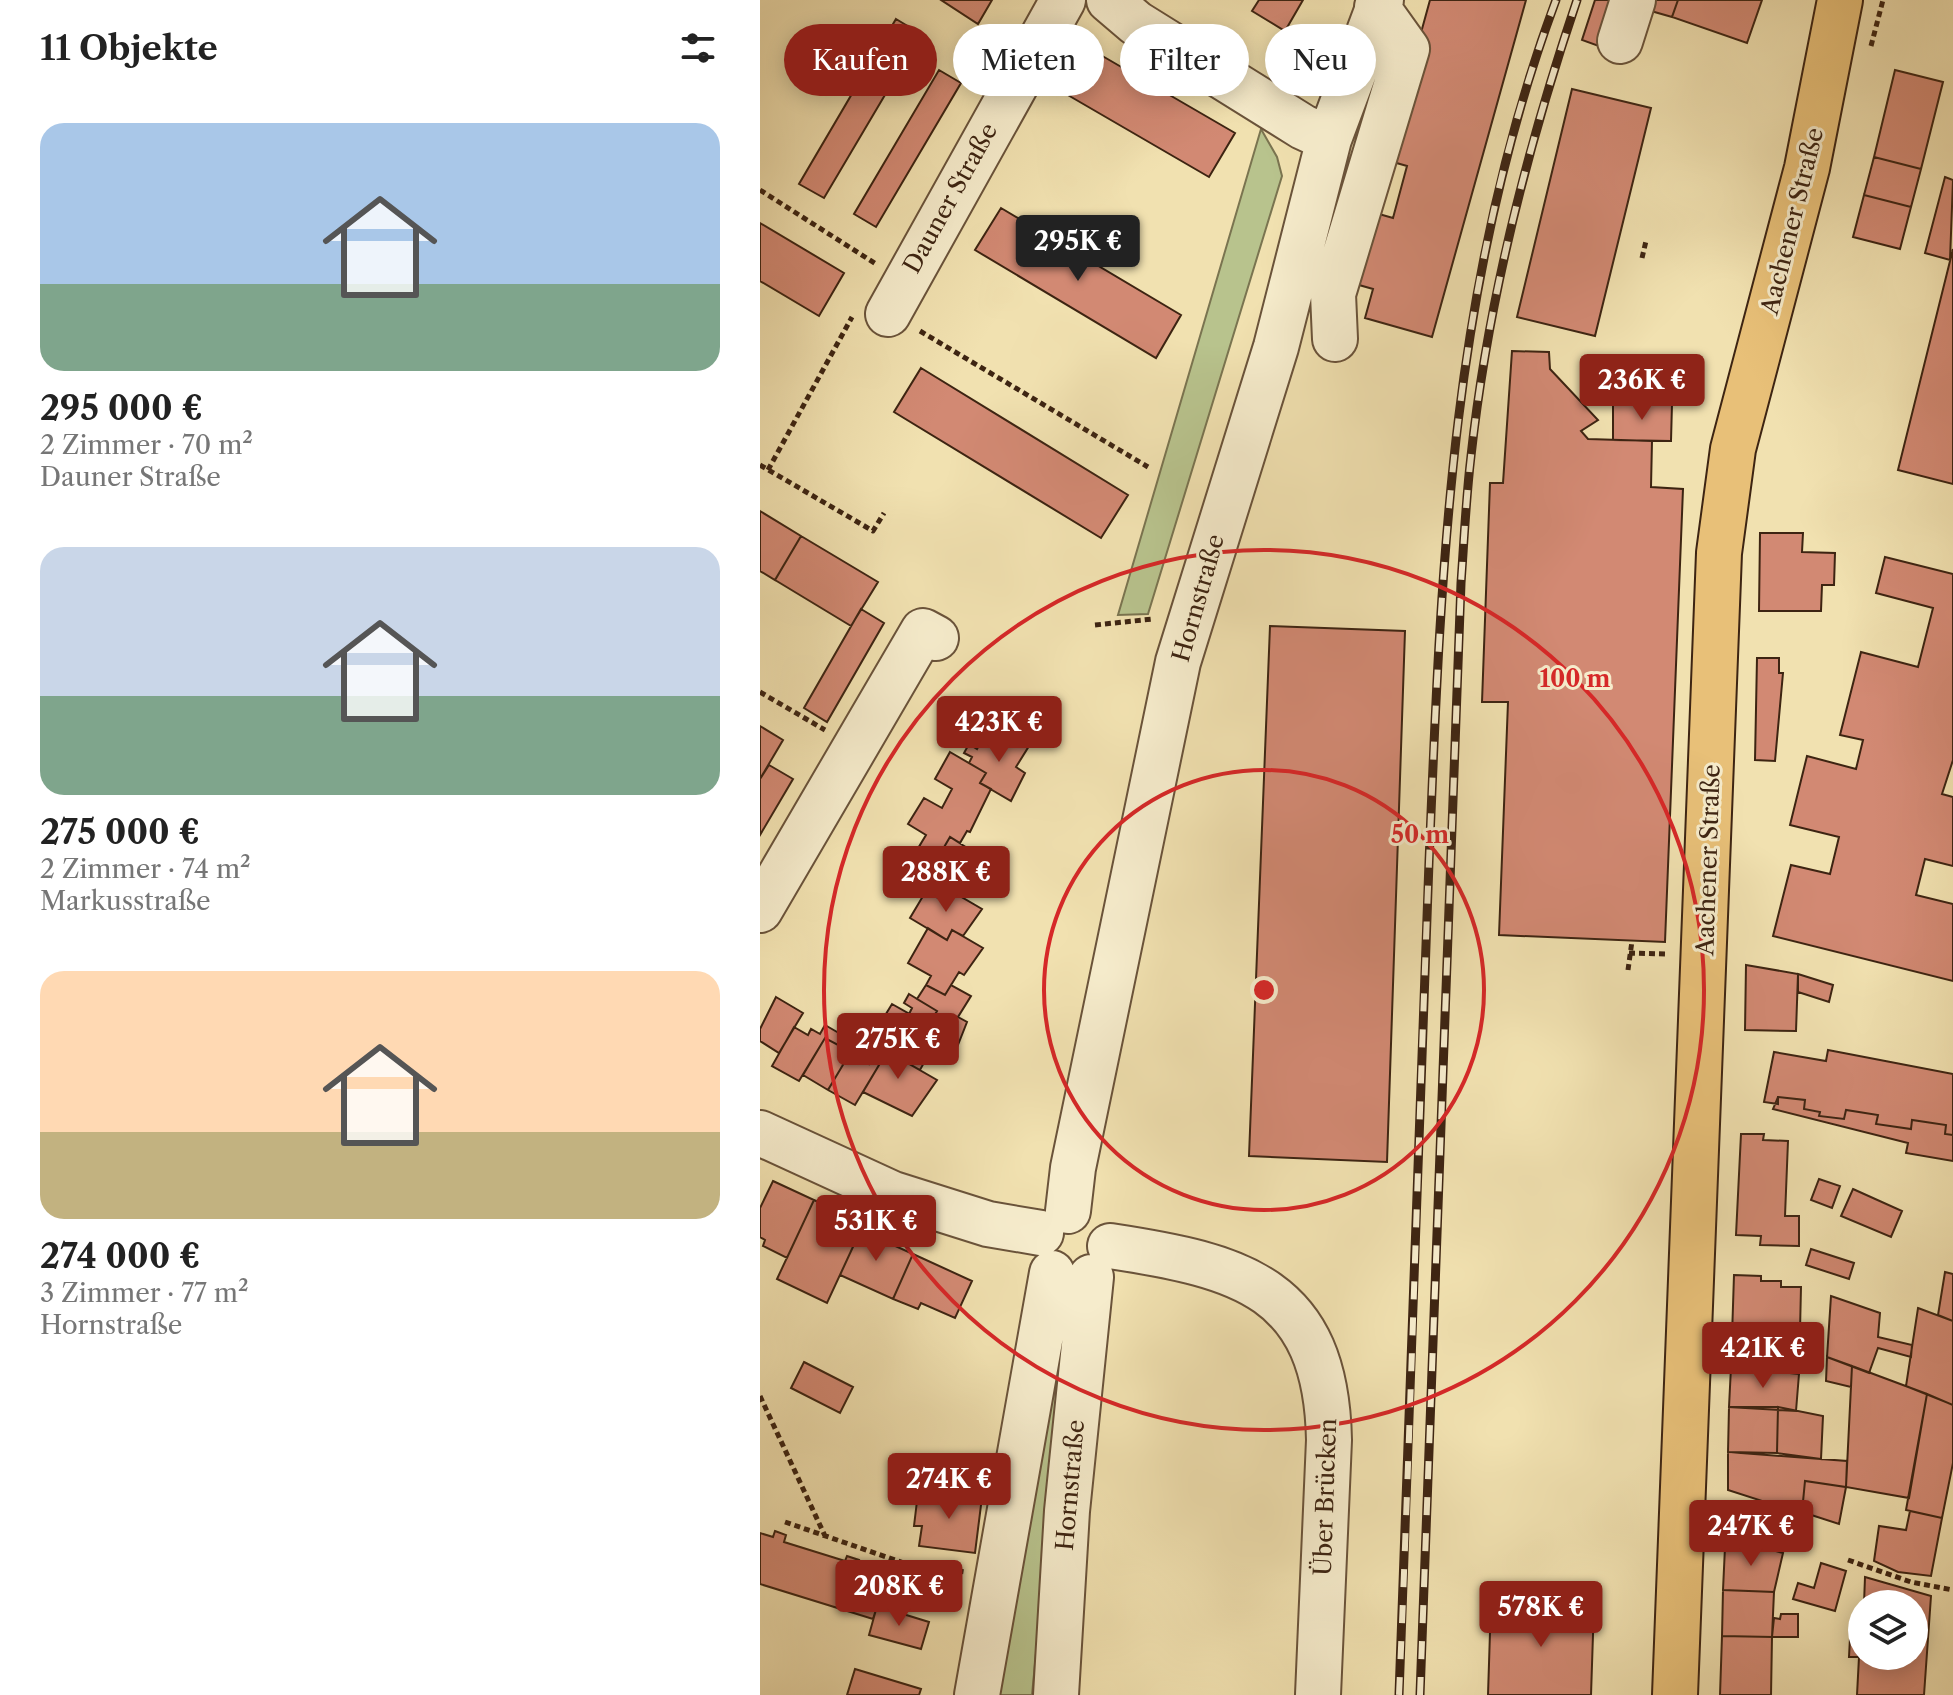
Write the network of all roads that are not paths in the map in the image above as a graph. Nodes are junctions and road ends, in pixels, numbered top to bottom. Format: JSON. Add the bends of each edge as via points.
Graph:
{"nodes":[{"id":1,"x":1063,"y":0,"type":"edge"},
{"id":2,"x":1109,"y":0,"type":"edge"},
{"id":3,"x":1633,"y":0,"type":"edge"},
{"id":4,"x":1379,"y":4,"type":"edge"},
{"id":5,"x":1847,"y":29,"type":"edge"},
{"id":6,"x":1620,"y":41,"type":"dead end"},
{"id":7,"x":1329,"y":139,"type":"junction"},
{"id":8,"x":896,"y":297,"type":"road end"},
{"id":9,"x":1335,"y":339,"type":"dead end"},
{"id":10,"x":936,"y":638,"type":"dead end"},
{"id":11,"x":760,"y":910,"type":"edge"},
{"id":12,"x":760,"y":1133,"type":"edge"},
{"id":13,"x":1072,"y":1248,"type":"junction"},
{"id":14,"x":977,"y":1695,"type":"edge"},
{"id":15,"x":1056,"y":1695,"type":"edge"},
{"id":16,"x":1318,"y":1695,"type":"edge"},
{"id":17,"x":1675,"y":1695,"type":"edge"}],
"edges":[{"from":1,"to":8,"type":"street","name":"Dauner Straße"},
{"from":2,"to":7,"type":"street","via":[[1136,23]]},
{"from":3,"to":6,"type":"street"},
{"from":4,"to":7,"type":"street","name":"Hornstraße"},
{"from":4,"to":9,"type":"street","via":[[1407,49],[1333,294]]},
{"from":5,"to":17,"type":"main road","name":"Aachener Straße","via":[[1733,449],[1719,553]]},
{"from":7,"to":13,"type":"street","name":"Hornstraße","via":[[1276,347],[1178,662],[1073,1168]]},
{"from":10,"to":11,"type":"street","via":[[923,631]]},
{"from":12,"to":13,"type":"street","name":"Über Brücken","via":[[893,1194]]},
{"from":13,"to":14,"type":"street","name":"Hornstraße","via":[[997,1577]]},
{"from":13,"to":15,"type":"street","name":"Hornstraße","via":[[1067,1511]]},
{"from":13,"to":16,"type":"street","name":"Über Brücken","via":[[1208,1263],[1265,1290],[1297,1320],[1317,1354],[1329,1440]]}]}
